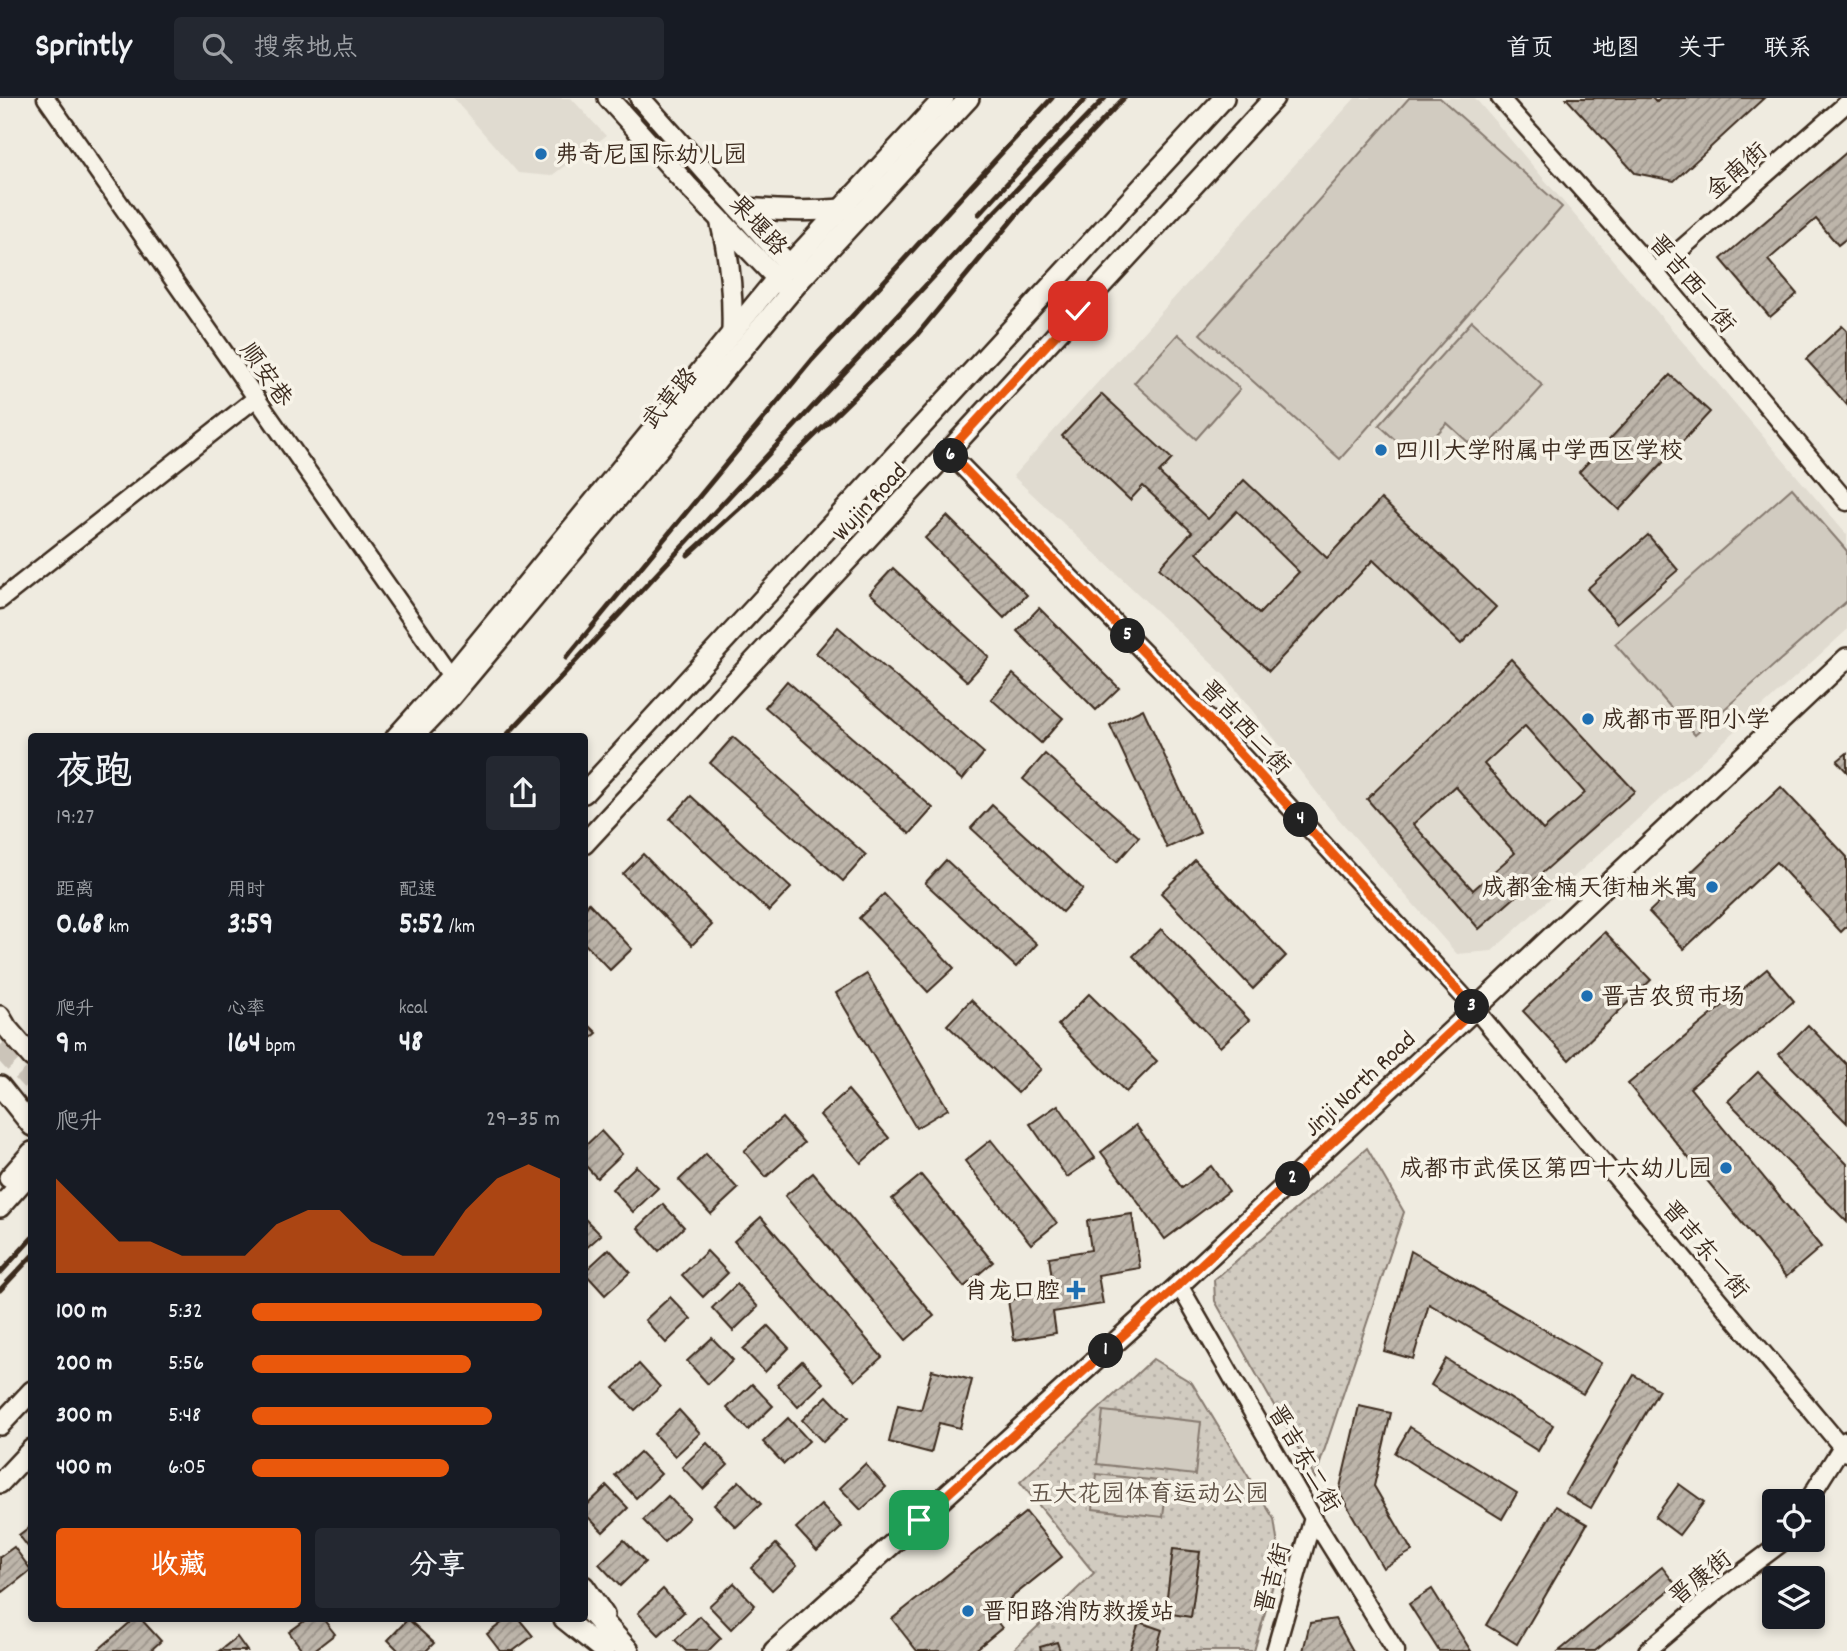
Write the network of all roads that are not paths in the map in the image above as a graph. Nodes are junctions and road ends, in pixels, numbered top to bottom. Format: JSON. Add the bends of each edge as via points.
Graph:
{"nodes":[{"id":1,"x":46,"y":98,"type":"edge"},
{"id":2,"x":608,"y":98,"type":"edge"},
{"id":3,"x":640,"y":98,"type":"edge"},
{"id":4,"x":944,"y":98,"type":"edge"},
{"id":5,"x":969,"y":98,"type":"edge"},
{"id":6,"x":1224,"y":98,"type":"edge"},
{"id":7,"x":1274,"y":98,"type":"edge"},
{"id":8,"x":1500,"y":98,"type":"edge"},
{"id":9,"x":1847,"y":103,"type":"edge"},
{"id":10,"x":738,"y":207,"type":"junction"},
{"id":11,"x":842,"y":209,"type":"junction"},
{"id":12,"x":720,"y":220,"type":"junction"},
{"id":13,"x":1655,"y":272,"type":"junction"},
{"id":14,"x":790,"y":278,"type":"junction"},
{"id":15,"x":732,"y":331,"type":"junction"},
{"id":16,"x":256,"y":398,"type":"junction"},
{"id":17,"x":948,"y":452,"type":"junction"},
{"id":18,"x":1847,"y":502,"type":"edge"},
{"id":19,"x":0,"y":600,"type":"edge"},
{"id":20,"x":1847,"y":658,"type":"edge"},
{"id":21,"x":451,"y":676,"type":"junction"},
{"id":22,"x":400,"y":733,"type":"edge"},
{"id":23,"x":417,"y":733,"type":"edge"},
{"id":24,"x":588,"y":789,"type":"edge"},
{"id":25,"x":588,"y":840,"type":"edge"},
{"id":26,"x":1475,"y":1009,"type":"junction"},
{"id":27,"x":0,"y":1016,"type":"edge"},
{"id":28,"x":28,"y":1053,"type":"edge"},
{"id":29,"x":0,"y":1086,"type":"edge"},
{"id":30,"x":28,"y":1121,"type":"edge"},
{"id":31,"x":28,"y":1157,"type":"edge"},
{"id":32,"x":28,"y":1176,"type":"edge"},
{"id":33,"x":0,"y":1187,"type":"edge"},
{"id":34,"x":0,"y":1207,"type":"edge"},
{"id":35,"x":1179,"y":1285,"type":"junction"},
{"id":36,"x":28,"y":1395,"type":"edge"},
{"id":37,"x":0,"y":1425,"type":"edge"},
{"id":38,"x":1845,"y":1446,"type":"edge"},
{"id":39,"x":28,"y":1452,"type":"edge"},
{"id":40,"x":0,"y":1483,"type":"edge"},
{"id":41,"x":1816,"y":1489,"type":"edge"},
{"id":42,"x":1313,"y":1518,"type":"junction"},
{"id":43,"x":1769,"y":1552,"type":"edge"},
{"id":44,"x":588,"y":1592,"type":"edge"},
{"id":45,"x":588,"y":1607,"type":"edge"},
{"id":46,"x":568,"y":1622,"type":"edge"},
{"id":47,"x":582,"y":1622,"type":"edge"},
{"id":48,"x":606,"y":1651,"type":"edge"},
{"id":49,"x":627,"y":1651,"type":"edge"},
{"id":50,"x":774,"y":1651,"type":"edge"},
{"id":51,"x":1275,"y":1651,"type":"edge"},
{"id":52,"x":1396,"y":1651,"type":"edge"},
{"id":53,"x":1647,"y":1651,"type":"edge"}],
"edges":[{"from":1,"to":16,"type":"street","name":"顺安巷"},
{"from":2,"to":12,"type":"street","name":"果堰路"},
{"from":3,"to":10,"type":"street","name":"果堰路"},
{"from":4,"to":11,"type":"street","name":"武草路"},
{"from":5,"to":14,"type":"street","name":"武草路"},
{"from":6,"to":24,"type":"street","name":"Wujin Road"},
{"from":7,"to":17,"type":"street","name":"Wujin Road"},
{"from":8,"to":13,"type":"street","name":"晋吉西一街"},
{"from":9,"to":13,"type":"street","name":"金南街"},
{"from":10,"to":11,"type":"street","via":[[812,212]]},
{"from":10,"to":14,"type":"street","name":"果堰路"},
{"from":11,"to":14,"type":"street","name":"武草路"},
{"from":12,"to":14,"type":"street","name":"果堰路"},
{"from":12,"to":15,"type":"street","via":[[732,284]]},
{"from":13,"to":18,"type":"street","name":"晋吉西一街"},
{"from":14,"to":15,"type":"street","name":"武草路"},
{"from":14,"to":23,"type":"street","name":"武草路","via":[[451,697]]},
{"from":15,"to":21,"type":"street","name":"武草路"},
{"from":16,"to":19,"type":"street"},
{"from":16,"to":21,"type":"street","name":"顺安巷"},
{"from":17,"to":25,"type":"street","name":"Wujin Road"},
{"from":17,"to":26,"type":"street","name":"晋吉西二街","via":[[1202,712]]},
{"from":20,"to":26,"type":"street","name":"Jinji North Road"},
{"from":21,"to":22,"type":"street","name":"武草路"},
{"from":26,"to":35,"type":"street","name":"Jinji North Road"},
{"from":26,"to":38,"type":"street","name":"晋吉东一街"},
{"from":27,"to":28,"type":"street"},
{"from":29,"to":30,"type":"street"},
{"from":31,"to":33,"type":"street"},
{"from":32,"to":34,"type":"street"},
{"from":35,"to":42,"type":"street","name":"晋吉东二街"},
{"from":35,"to":50,"type":"street","name":"Jinji North Road"},
{"from":36,"to":37,"type":"street"},
{"from":38,"to":41,"type":"street"},
{"from":39,"to":40,"type":"street"},
{"from":42,"to":51,"type":"street","name":"晋吉街"},
{"from":42,"to":52,"type":"street","name":"晋吉东二街"},
{"from":43,"to":53,"type":"street","name":"晋康街"},
{"from":44,"to":49,"type":"street"},
{"from":45,"to":49,"type":"main road"},
{"from":46,"to":48,"type":"street"},
{"from":47,"to":48,"type":"main road"}]}
